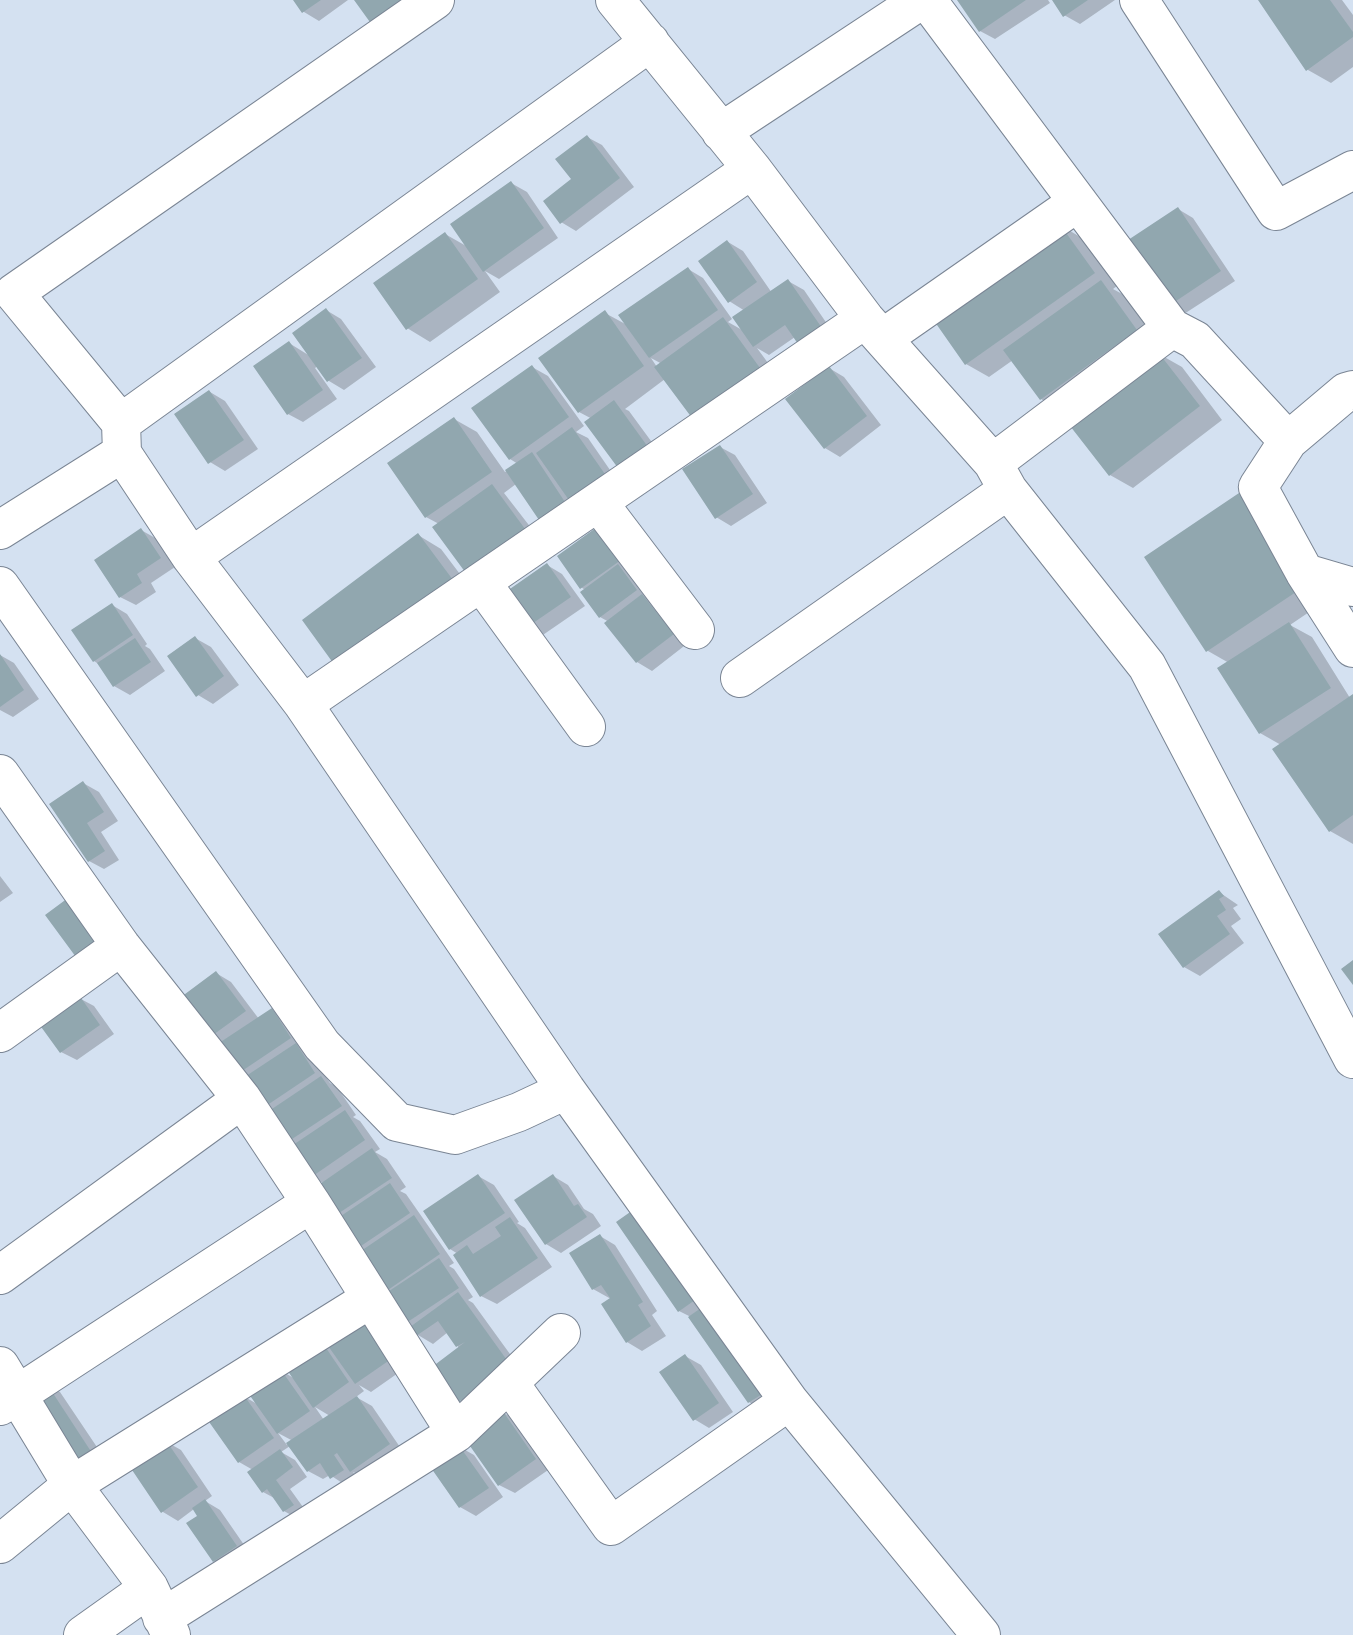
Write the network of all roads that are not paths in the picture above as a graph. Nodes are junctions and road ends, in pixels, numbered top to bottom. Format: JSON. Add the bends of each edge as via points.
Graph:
{"nodes":[{"id":1,"x":435,"y":0,"type":"edge"},
{"id":2,"x":615,"y":0,"type":"edge"},
{"id":3,"x":921,"y":0,"type":"edge"},
{"id":4,"x":927,"y":0,"type":"edge"},
{"id":5,"x":1139,"y":0,"type":"edge"},
{"id":6,"x":650,"y":42,"type":"junction"},
{"id":7,"x":721,"y":132,"type":"junction"},
{"id":8,"x":752,"y":169,"type":"junction"},
{"id":9,"x":1353,"y":170,"type":"edge"},
{"id":10,"x":1078,"y":202,"type":"junction"},
{"id":11,"x":874,"y":328,"type":"junction"},
{"id":12,"x":1172,"y":328,"type":"junction"},
{"id":13,"x":1353,"y":390,"type":"edge"},
{"id":14,"x":122,"y":438,"type":"junction"},
{"id":15,"x":1288,"y":441,"type":"junction"},
{"id":16,"x":1001,"y":477,"type":"junction"},
{"id":17,"x":598,"y":502,"type":"junction"},
{"id":18,"x":0,"y":530,"type":"edge"},
{"id":19,"x":191,"y":557,"type":"junction"},
{"id":20,"x":1305,"y":573,"type":"junction"},
{"id":21,"x":481,"y":582,"type":"junction"},
{"id":22,"x":0,"y":586,"type":"edge"},
{"id":23,"x":1353,"y":587,"type":"edge"},
{"id":24,"x":695,"y":630,"type":"dead end"},
{"id":25,"x":1353,"y":648,"type":"edge"},
{"id":26,"x":740,"y":678,"type":"dead end"},
{"id":27,"x":303,"y":704,"type":"junction"},
{"id":28,"x":586,"y":727,"type":"dead end"},
{"id":29,"x":5,"y":791,"type":"edge"},
{"id":30,"x":121,"y":946,"type":"junction"},
{"id":31,"x":0,"y":1033,"type":"edge"},
{"id":32,"x":1351,"y":1053,"type":"edge"},
{"id":33,"x":566,"y":1090,"type":"junction"},
{"id":34,"x":242,"y":1099,"type":"junction"},
{"id":35,"x":310,"y":1203,"type":"junction"},
{"id":36,"x":0,"y":1275,"type":"edge"},
{"id":37,"x":370,"y":1299,"type":"junction"},
{"id":38,"x":561,"y":1333,"type":"dead end"},
{"id":39,"x":510,"y":1384,"type":"junction"},
{"id":40,"x":6,"y":1389,"type":"edge"},
{"id":41,"x":789,"y":1401,"type":"junction"},
{"id":42,"x":456,"y":1433,"type":"junction"},
{"id":43,"x":72,"y":1485,"type":"junction"},
{"id":44,"x":0,"y":1544,"type":"edge"},
{"id":45,"x":161,"y":1614,"type":"edge"},
{"id":46,"x":83,"y":1635,"type":"edge"},
{"id":47,"x":981,"y":1635,"type":"edge"}],
"edges":[{"from":1,"to":14,"type":"street","via":[[14,293]]},
{"from":2,"to":6,"type":"street"},
{"from":3,"to":7,"type":"street"},
{"from":4,"to":10,"type":"street"},
{"from":5,"to":9,"type":"street","via":[[1276,211]]},
{"from":6,"to":7,"type":"street"},
{"from":6,"to":14,"type":"street"},
{"from":7,"to":8,"type":"street"},
{"from":8,"to":11,"type":"street"},
{"from":8,"to":19,"type":"street"},
{"from":10,"to":11,"type":"street"},
{"from":10,"to":12,"type":"street"},
{"from":11,"to":16,"type":"street"},
{"from":11,"to":17,"type":"street"},
{"from":12,"to":15,"type":"street","via":[[1195,340]]},
{"from":12,"to":16,"type":"street"},
{"from":13,"to":15,"type":"street"},
{"from":14,"to":18,"type":"street"},
{"from":14,"to":19,"type":"street"},
{"from":15,"to":20,"type":"street","via":[[1258,487]]},
{"from":16,"to":26,"type":"street"},
{"from":16,"to":32,"type":"street","via":[[1147,666]]},
{"from":17,"to":21,"type":"street"},
{"from":17,"to":24,"type":"street"},
{"from":19,"to":27,"type":"street"},
{"from":20,"to":23,"type":"street"},
{"from":20,"to":25,"type":"street"},
{"from":21,"to":27,"type":"street"},
{"from":21,"to":28,"type":"street"},
{"from":22,"to":33,"type":"street","via":[[322,1045],[397,1122],[455,1135]]},
{"from":27,"to":33,"type":"street"},
{"from":29,"to":30,"type":"street"},
{"from":30,"to":31,"type":"street"},
{"from":30,"to":34,"type":"street"},
{"from":33,"to":41,"type":"street"},
{"from":34,"to":35,"type":"street"},
{"from":34,"to":36,"type":"street"},
{"from":35,"to":37,"type":"street"},
{"from":35,"to":40,"type":"street"},
{"from":37,"to":42,"type":"street"},
{"from":37,"to":43,"type":"street"},
{"from":38,"to":39,"type":"street"},
{"from":39,"to":41,"type":"street","via":[[611,1525]]},
{"from":39,"to":42,"type":"street"},
{"from":40,"to":43,"type":"street"},
{"from":41,"to":47,"type":"street"},
{"from":42,"to":45,"type":"street"},
{"from":43,"to":44,"type":"street"},
{"from":43,"to":45,"type":"street"},
{"from":45,"to":46,"type":"street"}]}
